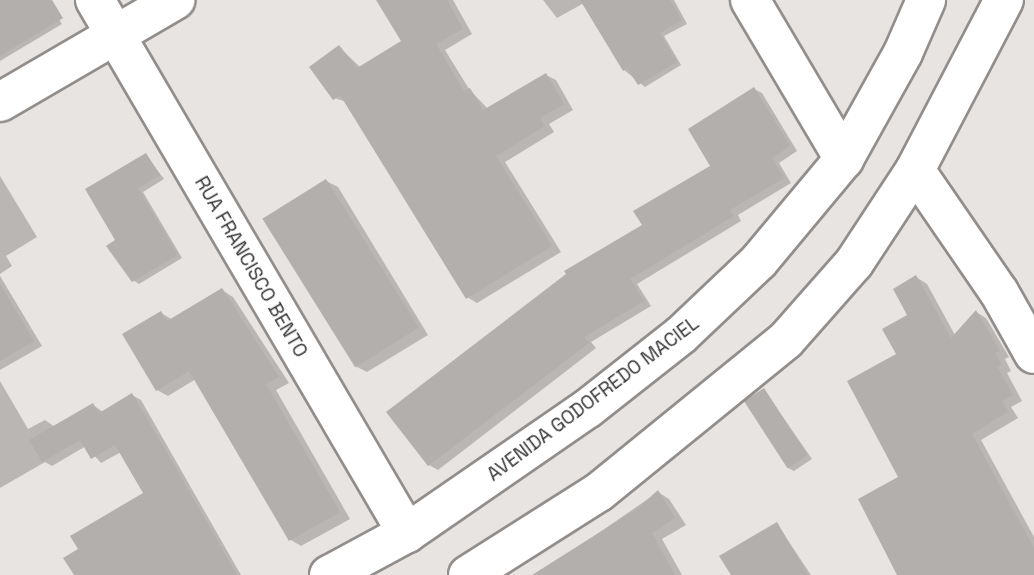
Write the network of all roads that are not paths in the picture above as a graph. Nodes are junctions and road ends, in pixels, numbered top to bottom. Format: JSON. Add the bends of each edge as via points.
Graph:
{"nodes":[{"id":1,"x":95,"y":0,"type":"edge"},
{"id":2,"x":175,"y":0,"type":"edge"},
{"id":3,"x":750,"y":0,"type":"edge"},
{"id":4,"x":926,"y":0,"type":"edge"},
{"id":5,"x":1004,"y":0,"type":"edge"},
{"id":6,"x":116,"y":35,"type":"junction"},
{"id":7,"x":0,"y":102,"type":"edge"},
{"id":8,"x":844,"y":159,"type":"junction"},
{"id":9,"x":915,"y":170,"type":"junction"},
{"id":10,"x":1034,"y":354,"type":"edge"},
{"id":11,"x":407,"y":533,"type":"junction"},
{"id":12,"x":329,"y":575,"type":"edge"},
{"id":13,"x":468,"y":575,"type":"edge"}],
"edges":[{"from":1,"to":6,"type":"main road","name":"RUA FRANCISCO BENTO"},
{"from":2,"to":6,"type":"main road"},
{"from":3,"to":8,"type":"main road"},
{"from":4,"to":8,"type":"main road","name":"AVENIDA GODOFREDO MACIEL","via":[[903,53]]},
{"from":5,"to":9,"type":"main road"},
{"from":6,"to":7,"type":"main road"},
{"from":6,"to":11,"type":"main road","name":"RUA FRANCISCO BENTO"},
{"from":8,"to":11,"type":"main road","name":"AVENIDA GODOFREDO MACIEL","via":[[759,261],[681,335],[587,409]]},
{"from":9,"to":10,"type":"main road","via":[[999,292]]},
{"from":9,"to":13,"type":"main road","via":[[854,262],[786,340],[599,492]]},
{"from":11,"to":12,"type":"main road","name":"AVENIDA GODOFREDO MACIEL"}]}
